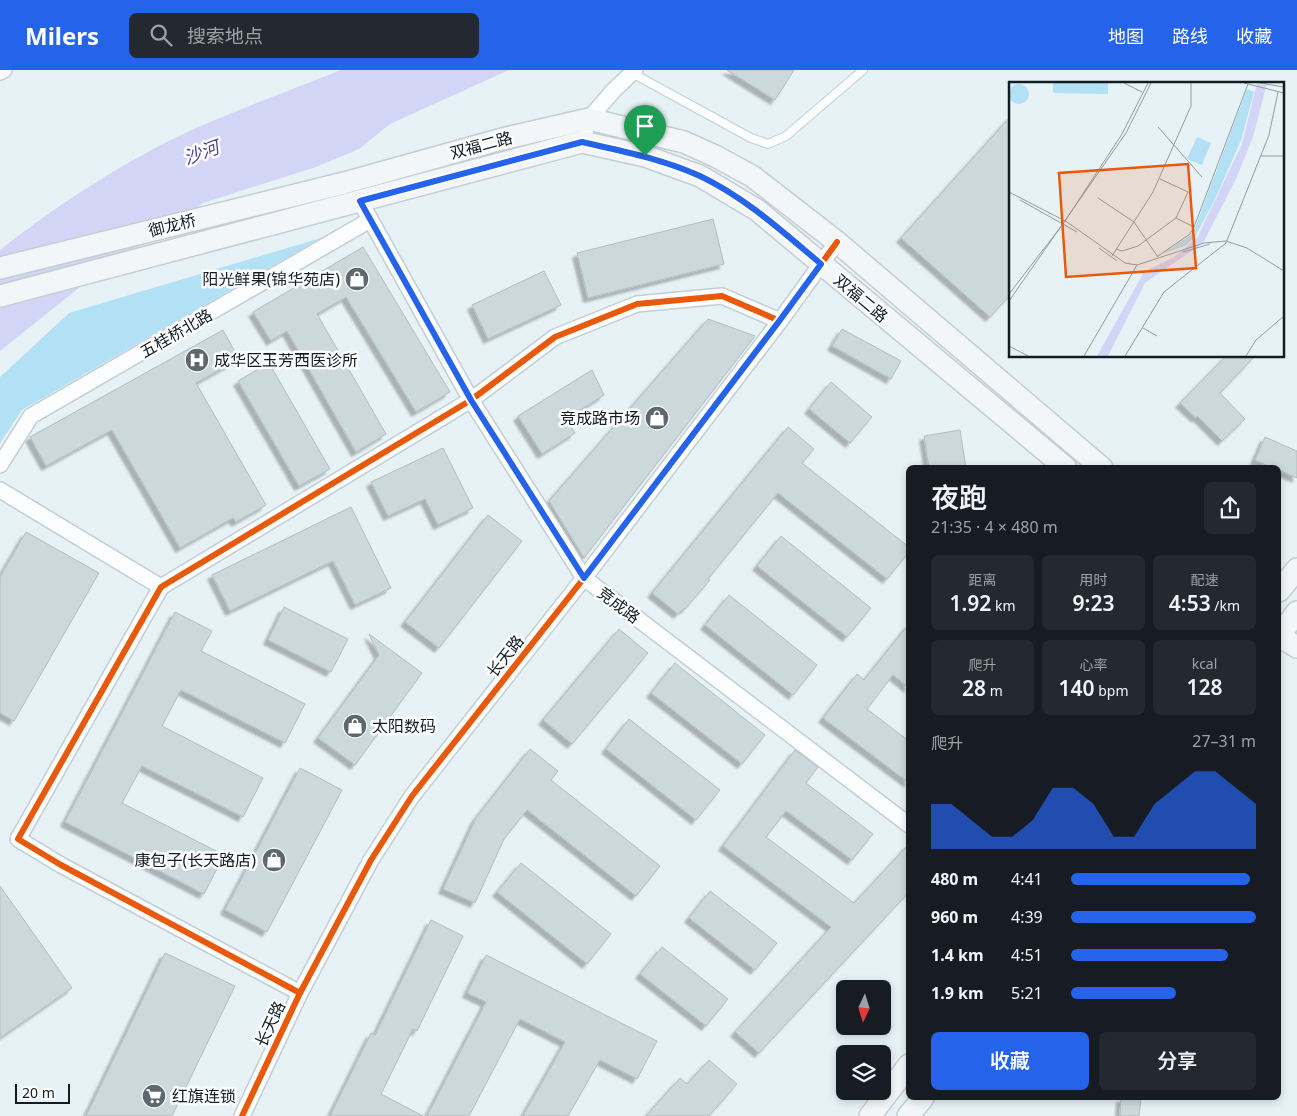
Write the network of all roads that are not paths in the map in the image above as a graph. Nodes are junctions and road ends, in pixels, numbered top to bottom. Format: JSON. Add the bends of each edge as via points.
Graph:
{"nodes":[{"id":1,"x":4,"y":70,"type":"edge"},
{"id":2,"x":863,"y":70,"type":"edge"},
{"id":3,"x":0,"y":72,"type":"edge"},
{"id":4,"x":634,"y":72,"type":"edge"},
{"id":5,"x":589,"y":119,"type":"junction"},
{"id":6,"x":582,"y":142,"type":"junction"},
{"id":7,"x":344,"y":183,"type":"joint"},
{"id":8,"x":360,"y":201,"type":"junction"},
{"id":9,"x":291,"y":220,"type":"joint"},
{"id":10,"x":370,"y":220,"type":"junction"},
{"id":11,"x":837,"y":242,"type":"junction"},
{"id":12,"x":821,"y":264,"type":"junction"},
{"id":13,"x":0,"y":268,"type":"edge"},
{"id":14,"x":0,"y":296,"type":"edge"},
{"id":15,"x":780,"y":320,"type":"junction"},
{"id":16,"x":471,"y":400,"type":"junction"},
{"id":17,"x":0,"y":465,"type":"edge"},
{"id":18,"x":1062,"y":465,"type":"edge"},
{"id":19,"x":1098,"y":465,"type":"edge"},
{"id":20,"x":0,"y":490,"type":"edge"},
{"id":21,"x":1297,"y":569,"type":"edge"},
{"id":22,"x":584,"y":578,"type":"junction"},
{"id":23,"x":161,"y":587,"type":"junction"},
{"id":24,"x":1281,"y":588,"type":"edge"},
{"id":25,"x":1281,"y":601,"type":"edge"},
{"id":26,"x":1297,"y":611,"type":"edge"},
{"id":27,"x":1281,"y":633,"type":"edge"},
{"id":28,"x":1281,"y":637,"type":"edge"},
{"id":29,"x":1297,"y":647,"type":"edge"},
{"id":30,"x":906,"y":823,"type":"edge"},
{"id":31,"x":300,"y":992,"type":"junction"},
{"id":32,"x":906,"y":1070,"type":"edge"},
{"id":33,"x":921,"y":1100,"type":"edge"},
{"id":34,"x":242,"y":1116,"type":"edge"},
{"id":35,"x":870,"y":1116,"type":"edge"},
{"id":36,"x":908,"y":1116,"type":"edge"}],
"edges":[{"from":1,"to":3,"type":"street"},
{"from":2,"to":4,"type":"lane","via":[[786,136],[768,144],[751,138]]},
{"from":4,"to":5,"type":"street"},
{"from":5,"to":6,"type":"street"},
{"from":5,"to":7,"type":"main road","name":"双福二路","via":[[502,139]]},
{"from":5,"to":11,"type":"main road","name":"双福二路","via":[[684,142],[715,156],[752,176]]},
{"from":6,"to":8,"type":"main road","name":"双福二路"},
{"from":6,"to":12,"type":"main road","name":"双福二路","via":[[645,156],[700,176],[757,210]]},
{"from":7,"to":13,"type":"main road","name":"御龙桥"},
{"from":8,"to":9,"type":"main road","name":"双福二路"},
{"from":8,"to":10,"type":"street","name":"竞成路"},
{"from":9,"to":14,"type":"main road","name":"御龙桥"},
{"from":10,"to":16,"type":"street","name":"竞成路"},
{"from":10,"to":17,"type":"street","name":"五桂桥北路","via":[[32,416]]},
{"from":11,"to":12,"type":"street","name":"长天路"},
{"from":11,"to":19,"type":"main road","name":"双福二路"},
{"from":12,"to":15,"type":"street","name":"长天路"},
{"from":12,"to":18,"type":"main road","name":"双福二路"},
{"from":15,"to":16,"type":"street","via":[[722,296],[638,304],[555,337]]},
{"from":15,"to":22,"type":"street","name":"长天路"},
{"from":16,"to":22,"type":"street","name":"竞成路"},
{"from":16,"to":23,"type":"street"},
{"from":20,"to":23,"type":"street"},
{"from":21,"to":24,"type":"main road"},
{"from":22,"to":30,"type":"street","name":"竞成路"},
{"from":22,"to":31,"type":"street","name":"长天路","via":[[412,796],[371,860]]},
{"from":23,"to":31,"type":"street","via":[[18,839]]},
{"from":25,"to":26,"type":"main road"},
{"from":26,"to":27,"type":"main road"},
{"from":28,"to":29,"type":"main road"},
{"from":31,"to":34,"type":"street","name":"长天路"},
{"from":32,"to":35,"type":"main road"},
{"from":33,"to":36,"type":"main road"}]}
